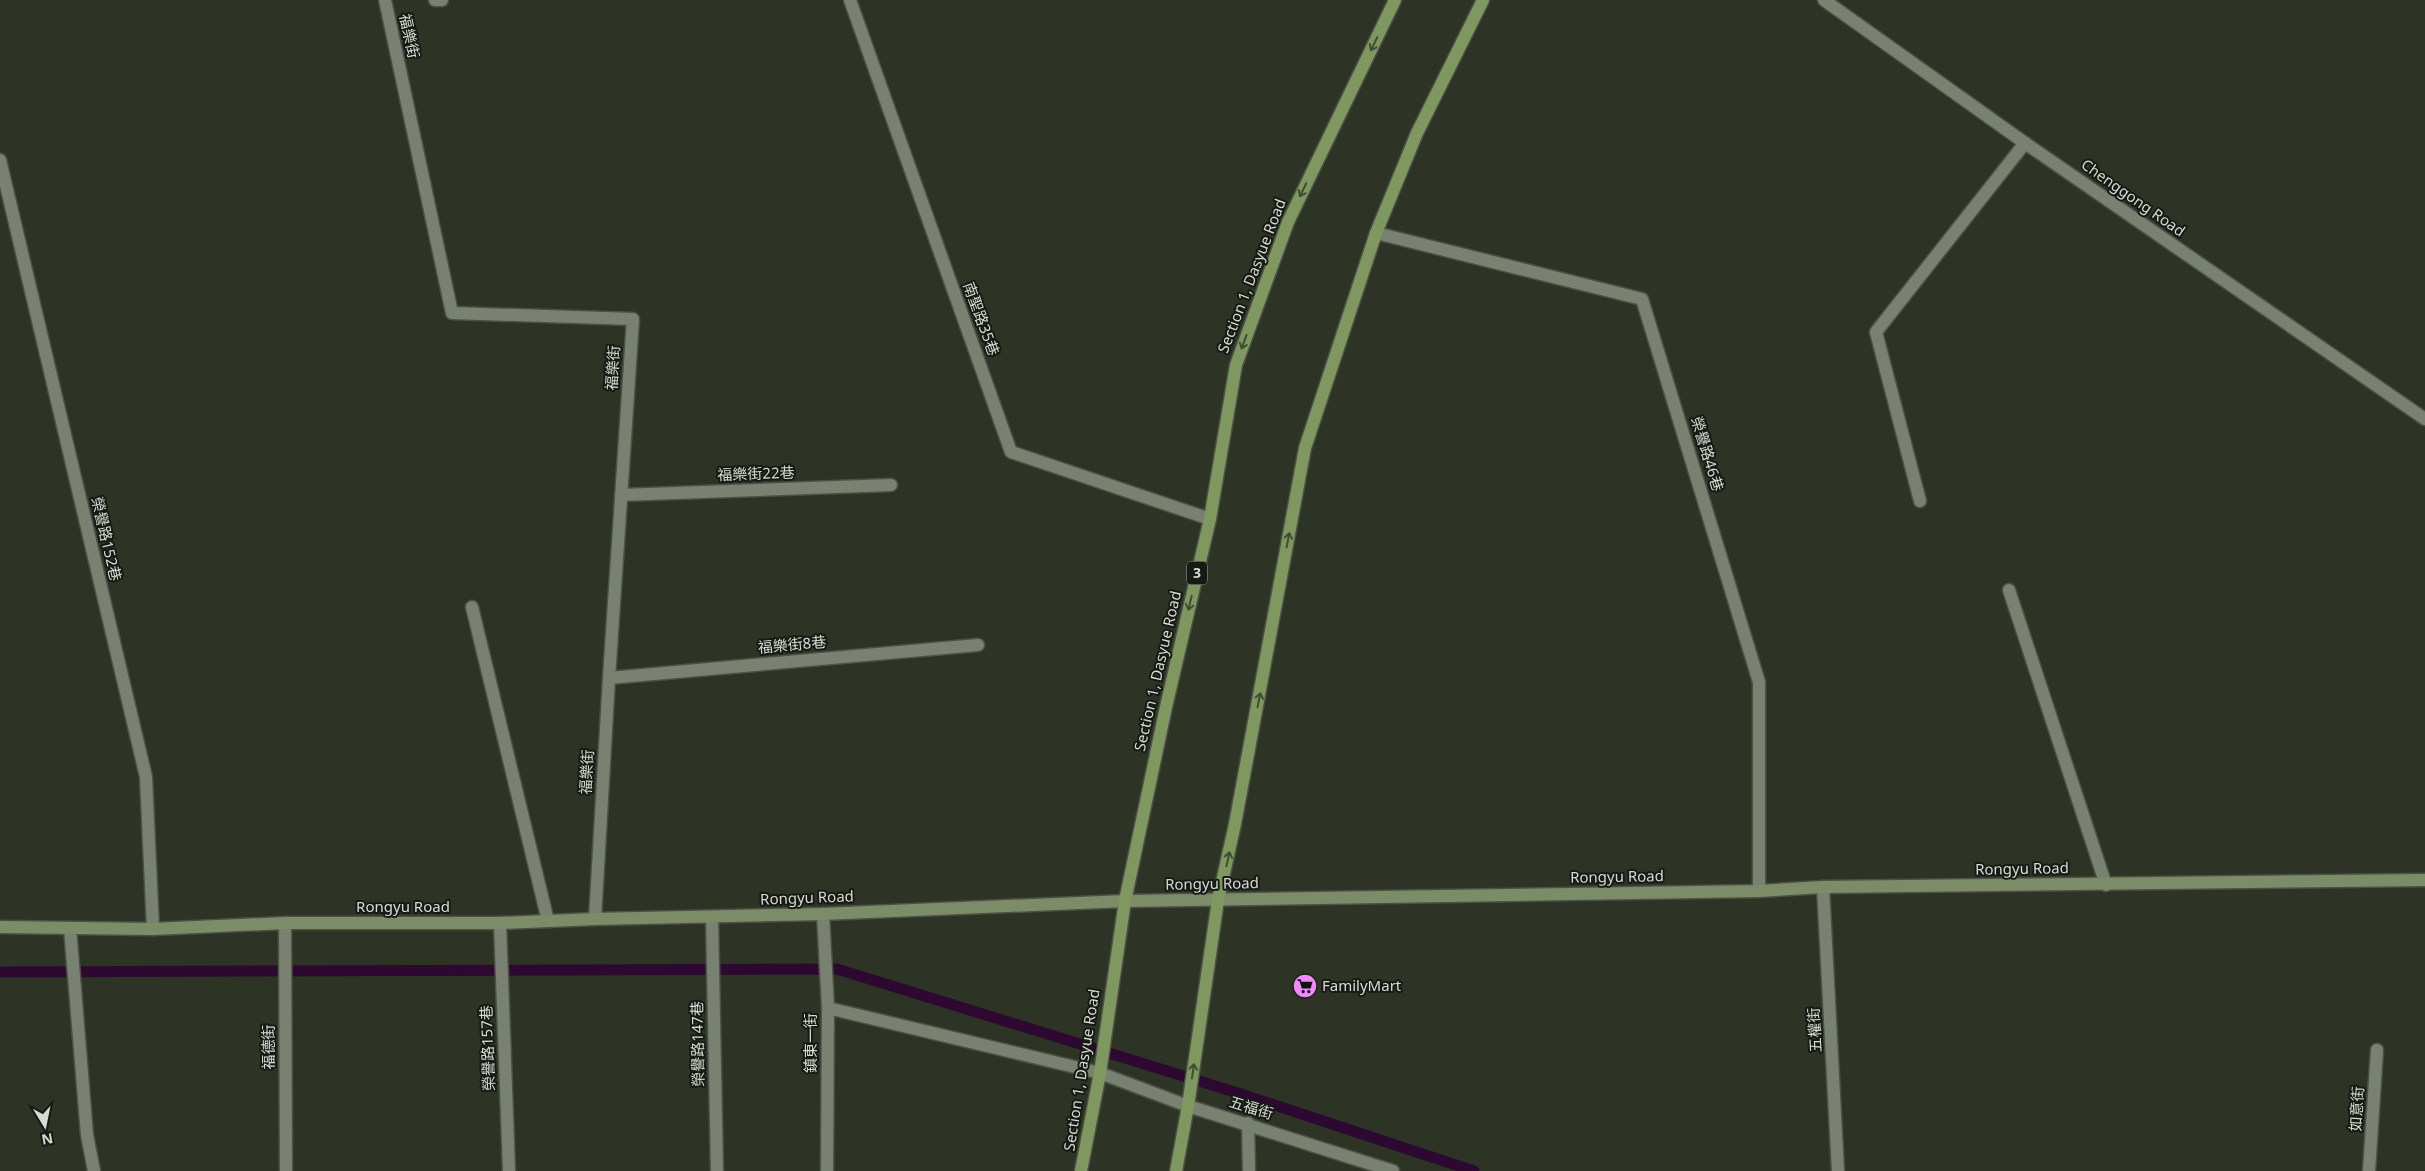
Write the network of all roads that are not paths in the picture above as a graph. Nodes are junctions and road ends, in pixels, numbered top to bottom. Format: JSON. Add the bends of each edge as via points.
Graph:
{"nodes":[{"id":1,"x":385,"y":0,"type":"edge"},
{"id":2,"x":434,"y":0,"type":"edge"},
{"id":3,"x":442,"y":0,"type":"edge"},
{"id":4,"x":850,"y":0,"type":"edge"},
{"id":5,"x":1395,"y":0,"type":"edge"},
{"id":6,"x":1483,"y":0,"type":"edge"},
{"id":7,"x":1824,"y":0,"type":"edge"},
{"id":8,"x":2025,"y":143,"type":"junction"},
{"id":9,"x":0,"y":160,"type":"edge"},
{"id":10,"x":1376,"y":233,"type":"junction"},
{"id":11,"x":2425,"y":419,"type":"edge"},
{"id":12,"x":892,"y":485,"type":"dead end"},
{"id":13,"x":621,"y":495,"type":"junction"},
{"id":14,"x":1920,"y":501,"type":"dead end"},
{"id":15,"x":1210,"y":518,"type":"junction"},
{"id":16,"x":2009,"y":590,"type":"dead end"},
{"id":17,"x":472,"y":606,"type":"dead end"},
{"id":18,"x":978,"y":645,"type":"dead end"},
{"id":19,"x":608,"y":678,"type":"junction"},
{"id":20,"x":2425,"y":880,"type":"edge"},
{"id":21,"x":2106,"y":885,"type":"junction"},
{"id":22,"x":1824,"y":888,"type":"junction"},
{"id":23,"x":1759,"y":891,"type":"junction"},
{"id":24,"x":1218,"y":900,"type":"junction"},
{"id":25,"x":1125,"y":901,"type":"junction"},
{"id":26,"x":823,"y":914,"type":"junction"},
{"id":27,"x":712,"y":917,"type":"junction"},
{"id":28,"x":595,"y":919,"type":"junction"},
{"id":29,"x":548,"y":921,"type":"junction"},
{"id":30,"x":285,"y":923,"type":"junction"},
{"id":31,"x":500,"y":923,"type":"junction"},
{"id":32,"x":0,"y":927,"type":"edge"},
{"id":33,"x":70,"y":928,"type":"junction"},
{"id":34,"x":153,"y":929,"type":"junction"},
{"id":35,"x":828,"y":1008,"type":"junction"},
{"id":36,"x":2378,"y":1050,"type":"dead end"},
{"id":37,"x":1100,"y":1072,"type":"junction"},
{"id":38,"x":1188,"y":1106,"type":"junction"},
{"id":39,"x":1248,"y":1123,"type":"junction"},
{"id":40,"x":94,"y":1171,"type":"edge"},
{"id":41,"x":286,"y":1171,"type":"edge"},
{"id":42,"x":510,"y":1171,"type":"edge"},
{"id":43,"x":717,"y":1171,"type":"edge"},
{"id":44,"x":827,"y":1171,"type":"edge"},
{"id":45,"x":1082,"y":1171,"type":"edge"},
{"id":46,"x":1176,"y":1171,"type":"edge"},
{"id":47,"x":1249,"y":1171,"type":"edge"},
{"id":48,"x":1393,"y":1171,"type":"edge"},
{"id":49,"x":1838,"y":1171,"type":"edge"},
{"id":50,"x":2369,"y":1171,"type":"edge"}],
"edges":[{"from":1,"to":13,"type":"street","name":"福樂街","via":[[452,313],[633,319]]},
{"from":2,"to":3,"type":"street"},
{"from":4,"to":15,"type":"street","name":"南聖路35巷","via":[[1011,452]]},
{"from":5,"to":15,"type":"main road","name":"Section 1, Dasyue Road","number":"3","one_way":true,"via":[[1288,222],[1236,365]]},
{"from":6,"to":10,"type":"main road","via":[[1417,133]]},
{"from":7,"to":8,"type":"street","name":"Chenggong Road"},
{"from":8,"to":11,"type":"street","name":"Chenggong Road"},
{"from":8,"to":14,"type":"street","via":[[1876,332]]},
{"from":9,"to":34,"type":"street","name":"榮譽路152巷","via":[[146,777]]},
{"from":10,"to":23,"type":"street","name":"榮譽路46巷","via":[[1642,300],[1759,682]]},
{"from":24,"to":10,"type":"main road","one_way":true,"via":[[1306,448]]},
{"from":12,"to":13,"type":"street","name":"福樂街22巷"},
{"from":13,"to":19,"type":"street","name":"福樂街"},
{"from":15,"to":25,"type":"main road","name":"Section 1, Dasyue Road","number":"3","one_way":true},
{"from":16,"to":21,"type":"street"},
{"from":17,"to":29,"type":"street"},
{"from":18,"to":19,"type":"street","name":"福樂街8巷"},
{"from":19,"to":28,"type":"street","name":"福樂街"},
{"from":20,"to":21,"type":"street","name":"Rongyu Road"},
{"from":21,"to":22,"type":"street","name":"Rongyu Road"},
{"from":22,"to":23,"type":"street","name":"Rongyu Road"},
{"from":22,"to":49,"type":"street","name":"五權街"},
{"from":23,"to":24,"type":"street","name":"Rongyu Road"},
{"from":24,"to":25,"type":"street","name":"Rongyu Road"},
{"from":38,"to":24,"type":"main road","one_way":true},
{"from":25,"to":26,"type":"street","name":"Rongyu Road"},
{"from":25,"to":37,"type":"main road","name":"Section 1, Dasyue Road","number":"3"},
{"from":26,"to":27,"type":"street","name":"Rongyu Road"},
{"from":26,"to":35,"type":"street","name":"鎮東一街"},
{"from":27,"to":28,"type":"street","name":"Rongyu Road"},
{"from":27,"to":43,"type":"street","name":"榮譽路147巷"},
{"from":28,"to":29,"type":"street","name":"Rongyu Road"},
{"from":29,"to":31,"type":"street","name":"Rongyu Road"},
{"from":30,"to":31,"type":"street","name":"Rongyu Road"},
{"from":30,"to":34,"type":"street","name":"Rongyu Road"},
{"from":30,"to":41,"type":"street","name":"福德街"},
{"from":31,"to":42,"type":"street","name":"榮譽路157巷"},
{"from":32,"to":33,"type":"street","name":"Rongyu Road"},
{"from":33,"to":34,"type":"street","name":"Rongyu Road"},
{"from":33,"to":40,"type":"street","via":[[87,1135]]},
{"from":35,"to":37,"type":"street","name":"五福街"},
{"from":35,"to":44,"type":"street","name":"鎮東一街"},
{"from":36,"to":50,"type":"street","name":"如意街"},
{"from":37,"to":38,"type":"street","name":"五福街"},
{"from":37,"to":45,"type":"main road","name":"Section 1, Dasyue Road","number":"3"},
{"from":38,"to":39,"type":"street","name":"五福街"},
{"from":38,"to":46,"type":"main road"},
{"from":39,"to":47,"type":"street"},
{"from":39,"to":48,"type":"street","name":"五福街"}]}
